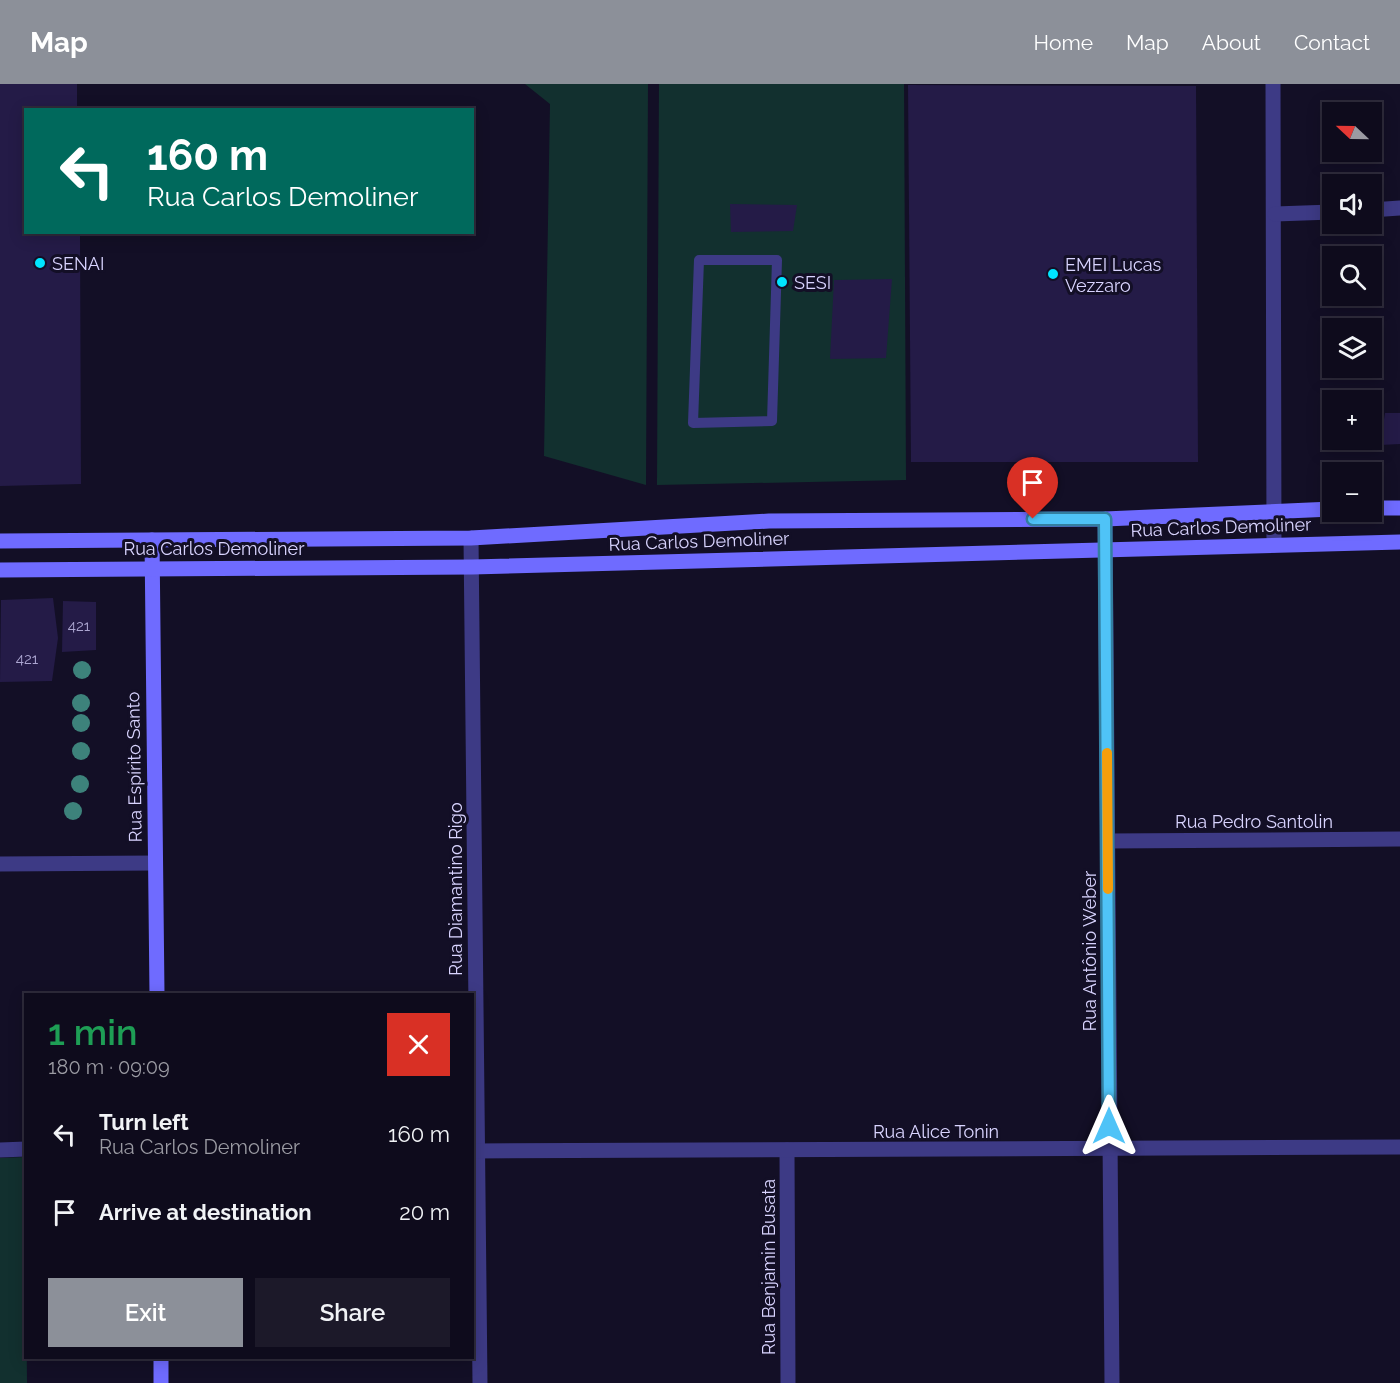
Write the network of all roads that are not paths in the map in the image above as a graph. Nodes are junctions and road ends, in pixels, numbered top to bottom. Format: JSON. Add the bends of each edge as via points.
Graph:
{"nodes":[{"id":1,"x":1273,"y":84,"type":"edge"},
{"id":2,"x":1400,"y":208,"type":"edge"},
{"id":3,"x":1382,"y":209,"type":"edge"},
{"id":4,"x":1322,"y":212,"type":"edge"},
{"id":5,"x":1275,"y":214,"type":"junction"},
{"id":6,"x":771,"y":422,"type":"joint"},
{"id":7,"x":1382,"y":508,"type":"edge"},
{"id":8,"x":1400,"y":508,"type":"edge"},
{"id":9,"x":1322,"y":509,"type":"edge"},
{"id":10,"x":1274,"y":511,"type":"junction"},
{"id":11,"x":1105,"y":519,"type":"junction"},
{"id":12,"x":471,"y":538,"type":"junction"},
{"id":13,"x":152,"y":540,"type":"junction"},
{"id":14,"x":0,"y":541,"type":"edge"},
{"id":15,"x":1400,"y":542,"type":"edge"},
{"id":16,"x":1274,"y":545,"type":"junction"},
{"id":17,"x":1106,"y":550,"type":"junction"},
{"id":18,"x":472,"y":567,"type":"junction"},
{"id":19,"x":151,"y":568,"type":"junction"},
{"id":20,"x":0,"y":570,"type":"edge"},
{"id":21,"x":1400,"y":839,"type":"edge"},
{"id":22,"x":1108,"y":841,"type":"junction"},
{"id":23,"x":155,"y":863,"type":"junction"},
{"id":24,"x":0,"y":864,"type":"edge"},
{"id":25,"x":157,"y":993,"type":"edge"},
{"id":26,"x":1400,"y":1147,"type":"edge"},
{"id":27,"x":24,"y":1149,"type":"edge"},
{"id":28,"x":0,"y":1150,"type":"edge"},
{"id":29,"x":787,"y":1150,"type":"junction"},
{"id":30,"x":1109,"y":1150,"type":"junction"},
{"id":31,"x":475,"y":1151,"type":"edge"},
{"id":32,"x":160,"y":1359,"type":"edge"},
{"id":33,"x":161,"y":1383,"type":"edge"},
{"id":34,"x":480,"y":1383,"type":"edge"},
{"id":35,"x":788,"y":1383,"type":"edge"},
{"id":36,"x":1112,"y":1383,"type":"edge"}],
"edges":[{"from":1,"to":5,"type":"street"},
{"from":2,"to":3,"type":"street"},
{"from":4,"to":5,"type":"street"},
{"from":5,"to":10,"type":"street"},
{"from":6,"to":6,"type":"lane","via":[[777,260],[699,260],[693,423]]},
{"from":7,"to":8,"type":"main road"},
{"from":9,"to":10,"type":"main road","name":"Rua Carlos Demoliner"},
{"from":10,"to":11,"type":"main road","name":"Rua Carlos Demoliner"},
{"from":10,"to":16,"type":"street"},
{"from":11,"to":12,"type":"main road","name":"Rua Carlos Demoliner","via":[[769,521]]},
{"from":11,"to":17,"type":"street","name":"Rua Antônio Weber"},
{"from":12,"to":13,"type":"main road","name":"Rua Carlos Demoliner"},
{"from":12,"to":18,"type":"street","name":"Rua Diamantino Rigo"},
{"from":13,"to":14,"type":"main road","name":"Rua Carlos Demoliner"},
{"from":13,"to":19,"type":"main road","name":"Rua Espírito Santo"},
{"from":15,"to":16,"type":"main road","name":"Rua Carlos Demoliner"},
{"from":16,"to":17,"type":"main road","name":"Rua Carlos Demoliner"},
{"from":17,"to":18,"type":"main road","name":"Rua Carlos Demoliner"},
{"from":17,"to":22,"type":"street","name":"Rua Antônio Weber"},
{"from":18,"to":19,"type":"main road","name":"Rua Carlos Demoliner"},
{"from":18,"to":31,"type":"street","name":"Rua Diamantino Rigo"},
{"from":19,"to":20,"type":"main road","name":"Rua Carlos Demoliner"},
{"from":19,"to":23,"type":"main road","name":"Rua Espírito Santo"},
{"from":21,"to":22,"type":"street","name":"Rua Pedro Santolin"},
{"from":22,"to":30,"type":"street","name":"Rua Antônio Weber"},
{"from":23,"to":24,"type":"street"},
{"from":23,"to":25,"type":"main road","name":"Rua Espírito Santo"},
{"from":26,"to":30,"type":"street","name":"Rua Alice Tonin"},
{"from":27,"to":28,"type":"street"},
{"from":29,"to":30,"type":"street","name":"Rua Alice Tonin"},
{"from":29,"to":31,"type":"street","name":"Rua Alice Tonin"},
{"from":29,"to":35,"type":"street","name":"Rua Benjamin Busata"},
{"from":30,"to":36,"type":"street","name":"Rua Antônio Weber"},
{"from":31,"to":34,"type":"street","name":"Rua Diamantino Rigo"},
{"from":32,"to":33,"type":"main road"}]}
